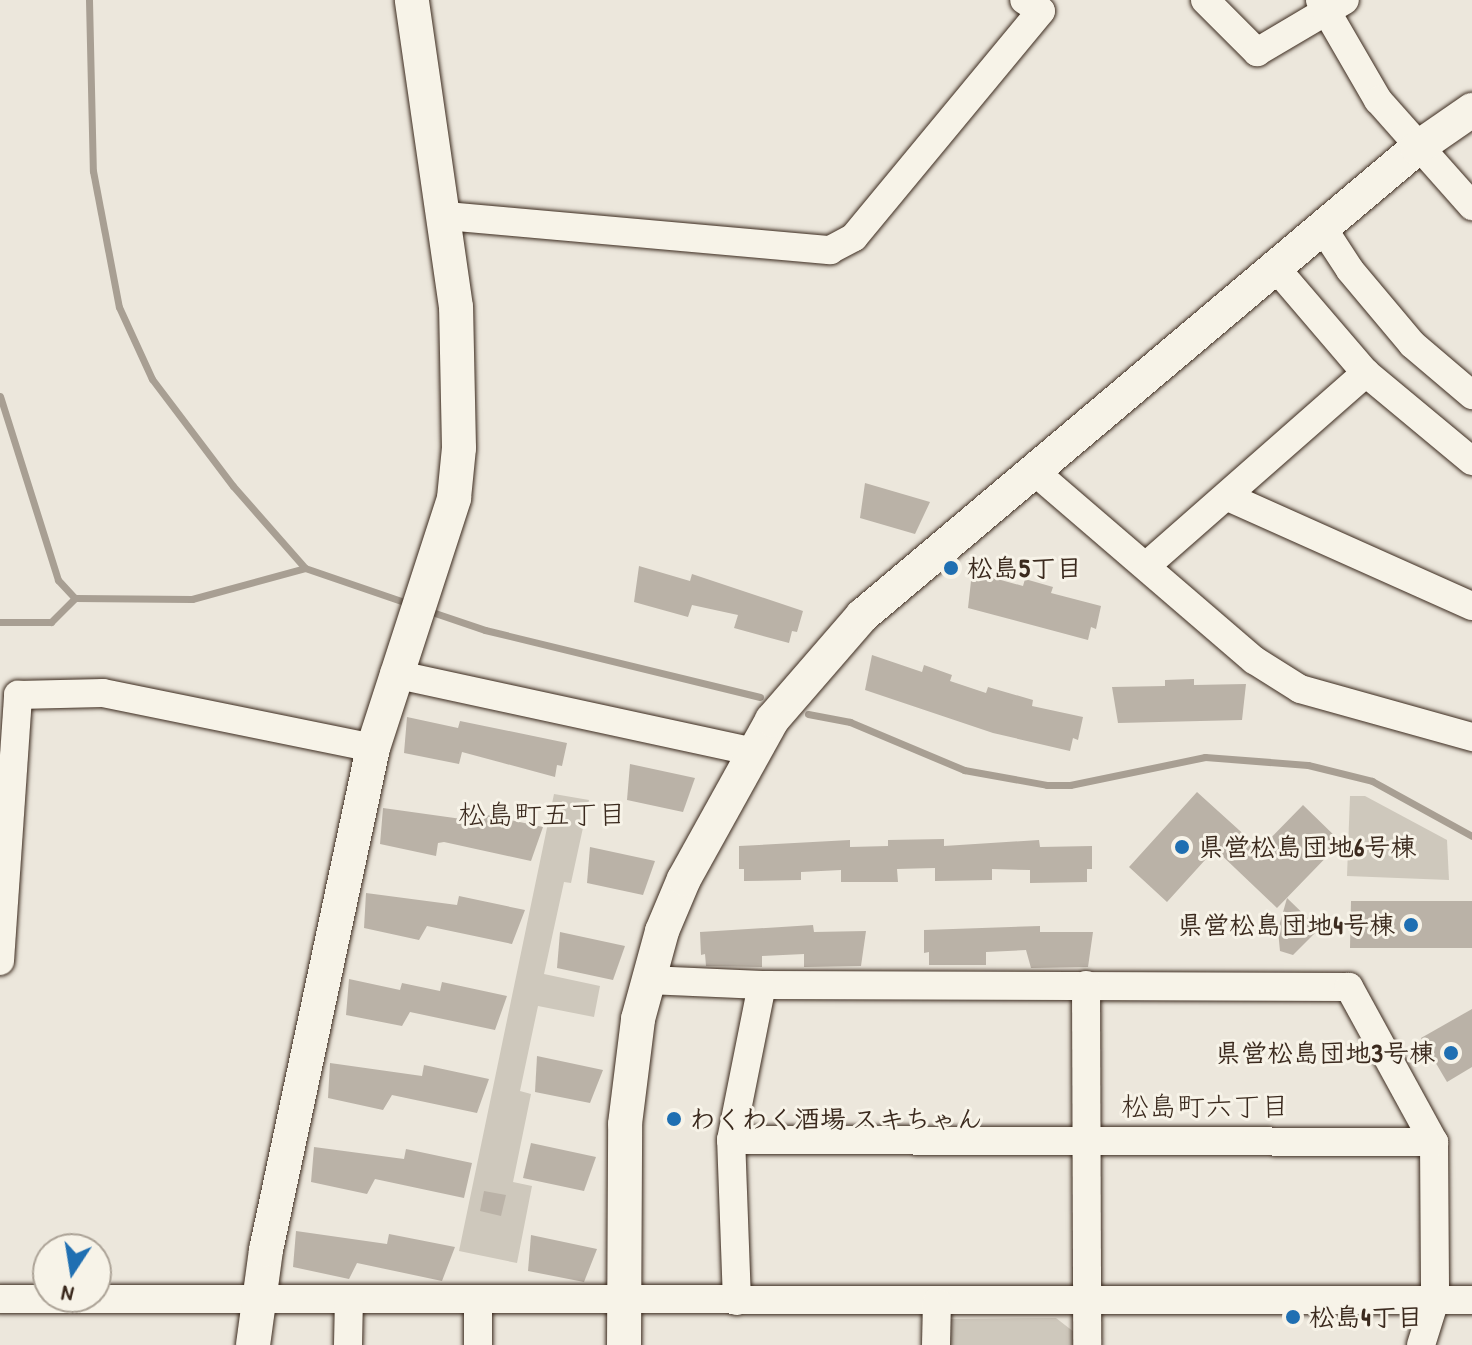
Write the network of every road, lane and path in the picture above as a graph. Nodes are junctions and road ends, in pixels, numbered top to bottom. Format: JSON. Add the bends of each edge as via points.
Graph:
{"nodes":[{"id":1,"x":412,"y":0,"type":"edge"},
{"id":2,"x":1024,"y":0,"type":"edge"},
{"id":3,"x":1205,"y":0,"type":"edge"},
{"id":4,"x":1330,"y":4,"type":"edge"},
{"id":5,"x":1472,"y":110,"type":"edge"},
{"id":6,"x":1417,"y":148,"type":"junction"},
{"id":7,"x":1472,"y":206,"type":"edge"},
{"id":8,"x":446,"y":216,"type":"junction"},
{"id":9,"x":1322,"y":227,"type":"junction"},
{"id":10,"x":1275,"y":267,"type":"junction"},
{"id":11,"x":1366,"y":373,"type":"junction"},
{"id":12,"x":1472,"y":395,"type":"edge"},
{"id":13,"x":1471,"y":458,"type":"edge"},
{"id":14,"x":1034,"y":471,"type":"junction"},
{"id":15,"x":1228,"y":497,"type":"junction"},
{"id":16,"x":1146,"y":566,"type":"junction"},
{"id":17,"x":1472,"y":606,"type":"edge"},
{"id":18,"x":394,"y":674,"type":"junction"},
{"id":19,"x":1472,"y":737,"type":"edge"},
{"id":20,"x":373,"y":748,"type":"junction"},
{"id":21,"x":751,"y":751,"type":"junction"},
{"id":22,"x":0,"y":961,"type":"edge"},
{"id":23,"x":648,"y":980,"type":"junction"},
{"id":24,"x":762,"y":985,"type":"junction"},
{"id":25,"x":1086,"y":985,"type":"junction"},
{"id":26,"x":731,"y":1140,"type":"junction"},
{"id":27,"x":1434,"y":1142,"type":"junction"},
{"id":28,"x":1089,"y":1143,"type":"junction"},
{"id":29,"x":0,"y":1299,"type":"edge"},
{"id":30,"x":259,"y":1299,"type":"junction"},
{"id":31,"x":349,"y":1299,"type":"junction"},
{"id":32,"x":478,"y":1300,"type":"junction"},
{"id":33,"x":1435,"y":1300,"type":"junction"},
{"id":34,"x":1472,"y":1300,"type":"edge"},
{"id":35,"x":624,"y":1301,"type":"junction"},
{"id":36,"x":737,"y":1301,"type":"junction"},
{"id":37,"x":937,"y":1302,"type":"junction"},
{"id":38,"x":1088,"y":1303,"type":"junction"},
{"id":39,"x":253,"y":1345,"type":"edge"},
{"id":40,"x":348,"y":1345,"type":"edge"},
{"id":41,"x":478,"y":1345,"type":"edge"},
{"id":42,"x":624,"y":1345,"type":"edge"},
{"id":43,"x":936,"y":1345,"type":"edge"},
{"id":44,"x":1087,"y":1345,"type":"edge"},
{"id":45,"x":1421,"y":1345,"type":"edge"}],
"edges":[{"from":1,"to":8,"type":"street"},
{"from":2,"to":8,"type":"street","via":[[1041,11],[854,237],[830,250]]},
{"from":3,"to":4,"type":"street","via":[[1257,52]]},
{"from":4,"to":6,"type":"street","via":[[1378,100]]},
{"from":5,"to":6,"type":"street"},
{"from":6,"to":7,"type":"street"},
{"from":6,"to":9,"type":"street"},
{"from":8,"to":18,"type":"street","via":[[456,307],[459,448],[449,522]]},
{"from":9,"to":10,"type":"street"},
{"from":9,"to":12,"type":"street","via":[[1350,270],[1412,344]]},
{"from":10,"to":11,"type":"street"},
{"from":10,"to":14,"type":"street"},
{"from":11,"to":13,"type":"street"},
{"from":11,"to":15,"type":"street"},
{"from":14,"to":16,"type":"street"},
{"from":14,"to":21,"type":"street","via":[[862,616],[800,682]]},
{"from":15,"to":16,"type":"street"},
{"from":15,"to":17,"type":"street"},
{"from":16,"to":19,"type":"street","via":[[1254,660],[1300,689]]},
{"from":18,"to":20,"type":"street"},
{"from":18,"to":21,"type":"street"},
{"from":20,"to":22,"type":"street","via":[[103,693],[18,695]]},
{"from":20,"to":30,"type":"street","via":[[334,916]]},
{"from":21,"to":23,"type":"street","via":[[684,879]]},
{"from":23,"to":24,"type":"street"},
{"from":23,"to":35,"type":"street","via":[[625,1124]]},
{"from":24,"to":25,"type":"street"},
{"from":24,"to":26,"type":"street"},
{"from":25,"to":27,"type":"street","via":[[1349,987]]},
{"from":25,"to":28,"type":"street"},
{"from":26,"to":28,"type":"street"},
{"from":26,"to":36,"type":"street"},
{"from":27,"to":28,"type":"street"},
{"from":27,"to":33,"type":"street"},
{"from":28,"to":38,"type":"street"},
{"from":29,"to":30,"type":"street"},
{"from":30,"to":31,"type":"street"},
{"from":30,"to":39,"type":"street"},
{"from":31,"to":32,"type":"street"},
{"from":31,"to":40,"type":"street"},
{"from":32,"to":35,"type":"street"},
{"from":32,"to":41,"type":"street"},
{"from":33,"to":34,"type":"street"},
{"from":33,"to":38,"type":"street"},
{"from":33,"to":45,"type":"street"},
{"from":35,"to":36,"type":"street"},
{"from":35,"to":42,"type":"street"},
{"from":36,"to":37,"type":"street"},
{"from":37,"to":38,"type":"street"},
{"from":37,"to":43,"type":"street"},
{"from":38,"to":44,"type":"street"}]}
